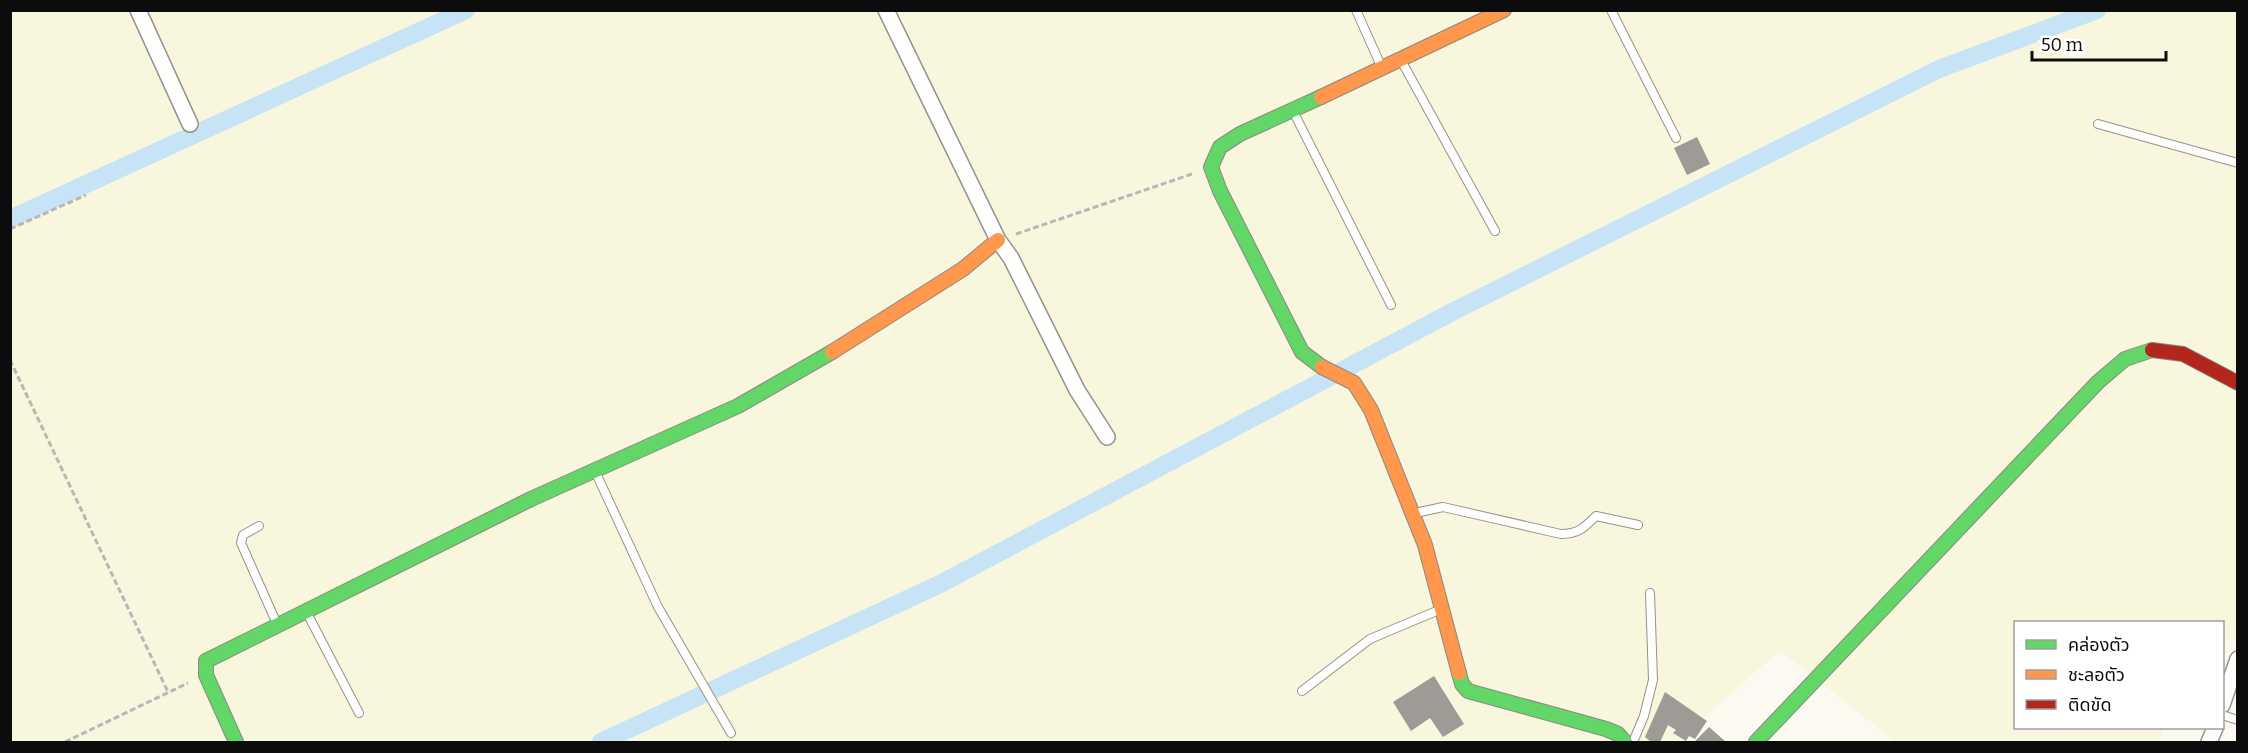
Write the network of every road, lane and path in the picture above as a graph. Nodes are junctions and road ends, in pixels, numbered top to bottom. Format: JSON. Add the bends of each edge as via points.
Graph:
{"nodes":[{"id":1,"x":138,"y":10,"type":"edge"},
{"id":2,"x":886,"y":10,"type":"edge"},
{"id":3,"x":1356,"y":10,"type":"edge"},
{"id":4,"x":1504,"y":10,"type":"edge"},
{"id":5,"x":1611,"y":10,"type":"edge"},
{"id":6,"x":1401,"y":61,"type":"junction"},
{"id":7,"x":1383,"y":69,"type":"junction"},
{"id":8,"x":1293,"y":110,"type":"junction"},
{"id":9,"x":190,"y":124,"type":"dead end"},
{"id":10,"x":2098,"y":124,"type":"dead end"},
{"id":11,"x":1676,"y":138,"type":"dead end"},
{"id":12,"x":2238,"y":163,"type":"edge"},
{"id":13,"x":1211,"y":168,"type":"junction"},
{"id":14,"x":86,"y":195,"type":"dead end"},
{"id":15,"x":10,"y":229,"type":"edge"},
{"id":16,"x":1495,"y":231,"type":"dead end"},
{"id":17,"x":998,"y":240,"type":"junction"},
{"id":18,"x":1391,"y":305,"type":"dead end"},
{"id":19,"x":10,"y":360,"type":"edge"},
{"id":20,"x":2238,"y":383,"type":"edge"},
{"id":21,"x":1107,"y":437,"type":"dead end"},
{"id":22,"x":594,"y":471,"type":"junction"},
{"id":23,"x":1413,"y":513,"type":"junction"},
{"id":24,"x":1638,"y":525,"type":"dead end"},
{"id":25,"x":259,"y":526,"type":"dead end"},
{"id":26,"x":1650,"y":593,"type":"dead end"},
{"id":27,"x":1442,"y":609,"type":"junction"},
{"id":28,"x":306,"y":612,"type":"junction"},
{"id":29,"x":278,"y":626,"type":"junction"},
{"id":30,"x":2238,"y":659,"type":"edge"},
{"id":31,"x":206,"y":675,"type":"junction"},
{"id":32,"x":1302,"y":691,"type":"dead end"},
{"id":33,"x":168,"y":692,"type":"junction"},
{"id":34,"x":2224,"y":702,"type":"edge"},
{"id":35,"x":359,"y":712,"type":"dead end"},
{"id":36,"x":731,"y":733,"type":"dead end"},
{"id":37,"x":65,"y":742,"type":"edge"},
{"id":38,"x":236,"y":742,"type":"edge"},
{"id":39,"x":1625,"y":742,"type":"edge"},
{"id":40,"x":1633,"y":742,"type":"edge"},
{"id":41,"x":1756,"y":742,"type":"edge"}],
"edges":[{"from":1,"to":9,"type":"street"},
{"from":2,"to":17,"type":"street"},
{"from":3,"to":7,"type":"lane"},
{"from":4,"to":6,"type":"street"},
{"from":5,"to":11,"type":"lane"},
{"from":6,"to":7,"type":"street"},
{"from":6,"to":16,"type":"lane"},
{"from":7,"to":8,"type":"street"},
{"from":8,"to":13,"type":"street","via":[[1220,147]]},
{"from":8,"to":18,"type":"lane"},
{"from":10,"to":12,"type":"lane"},
{"from":13,"to":17,"type":"path"},
{"from":13,"to":23,"type":"street","via":[[1302,352],[1354,383],[1371,410]]},
{"from":14,"to":15,"type":"path"},
{"from":17,"to":21,"type":"street","via":[[1011,258],[1077,390]]},
{"from":17,"to":22,"type":"street","via":[[963,269],[828,355],[738,406]]},
{"from":19,"to":33,"type":"path"},
{"from":20,"to":41,"type":"street","via":[[2200,361],[2166,350],[2144,350],[2125,359],[2073,407]]},
{"from":22,"to":28,"type":"street"},
{"from":22,"to":36,"type":"lane","via":[[658,607]]},
{"from":23,"to":24,"type":"lane","via":[[1443,507],[1561,534],[1574,534],[1596,516]]},
{"from":23,"to":27,"type":"street"},
{"from":25,"to":29,"type":"lane","via":[[243,535],[241,543]]},
{"from":26,"to":40,"type":"lane","via":[[1653,680]]},
{"from":27,"to":32,"type":"lane","via":[[1370,639]]},
{"from":27,"to":39,"type":"street","via":[[1455,666],[1468,691],[1606,729]]},
{"from":28,"to":29,"type":"street"},
{"from":28,"to":35,"type":"lane"},
{"from":29,"to":31,"type":"street","via":[[206,661]]},
{"from":30,"to":34,"type":"street"},
{"from":31,"to":33,"type":"path"},
{"from":31,"to":38,"type":"street"},
{"from":33,"to":37,"type":"path"}]}
